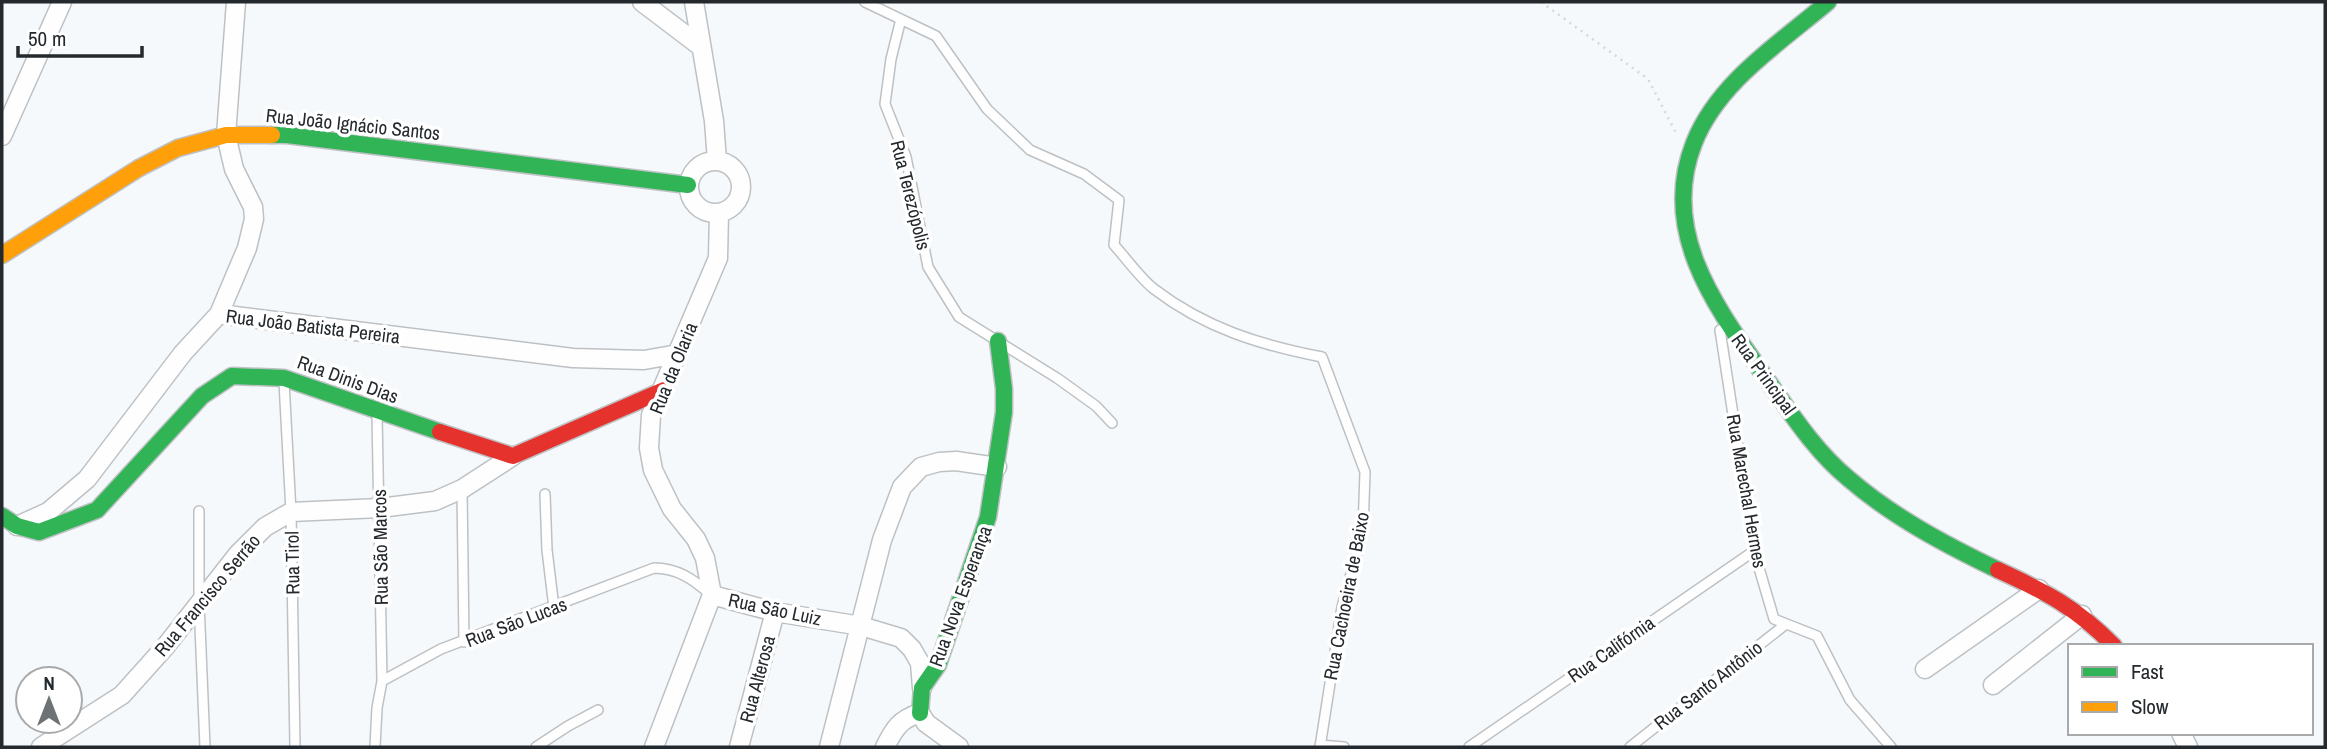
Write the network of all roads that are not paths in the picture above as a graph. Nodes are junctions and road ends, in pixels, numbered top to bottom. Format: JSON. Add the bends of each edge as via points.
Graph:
{"nodes":[{"id":1,"x":62,"y":2,"type":"edge"},
{"id":2,"x":236,"y":2,"type":"edge"},
{"id":3,"x":642,"y":2,"type":"edge"},
{"id":4,"x":694,"y":2,"type":"edge"},
{"id":5,"x":865,"y":2,"type":"edge"},
{"id":6,"x":1828,"y":2,"type":"edge"},
{"id":7,"x":901,"y":19,"type":"junction"},
{"id":8,"x":700,"y":46,"type":"junction"},
{"id":9,"x":226,"y":135,"type":"junction"},
{"id":10,"x":2,"y":136,"type":"edge"},
{"id":11,"x":717,"y":161,"type":"junction"},
{"id":12,"x":688,"y":185,"type":"junction"},
{"id":13,"x":719,"y":213,"type":"junction"},
{"id":14,"x":2,"y":255,"type":"edge"},
{"id":15,"x":1717,"y":309,"type":"junction"},
{"id":16,"x":219,"y":314,"type":"junction"},
{"id":17,"x":998,"y":341,"type":"junction"},
{"id":18,"x":678,"y":354,"type":"junction"},
{"id":19,"x":284,"y":378,"type":"junction"},
{"id":20,"x":664,"y":390,"type":"junction"},
{"id":21,"x":377,"y":412,"type":"junction"},
{"id":22,"x":1112,"y":423,"type":"dead end"},
{"id":23,"x":513,"y":456,"type":"junction"},
{"id":24,"x":997,"y":467,"type":"junction"},
{"id":25,"x":462,"y":489,"type":"junction"},
{"id":26,"x":545,"y":494,"type":"dead end"},
{"id":27,"x":380,"y":508,"type":"junction"},
{"id":28,"x":199,"y":511,"type":"dead end"},
{"id":29,"x":291,"y":512,"type":"junction"},
{"id":30,"x":9,"y":521,"type":"edge"},
{"id":31,"x":1754,"y":551,"type":"junction"},
{"id":32,"x":2039,"y":589,"type":"junction"},
{"id":33,"x":712,"y":595,"type":"junction"},
{"id":34,"x":199,"y":602,"type":"junction"},
{"id":35,"x":554,"y":608,"type":"junction"},
{"id":36,"x":775,"y":612,"type":"junction"},
{"id":37,"x":2082,"y":615,"type":"junction"},
{"id":38,"x":1786,"y":624,"type":"junction"},
{"id":39,"x":861,"y":626,"type":"junction"},
{"id":40,"x":464,"y":642,"type":"junction"},
{"id":41,"x":2112,"y":644,"type":"edge"},
{"id":42,"x":1926,"y":669,"type":"dead end"},
{"id":43,"x":382,"y":681,"type":"junction"},
{"id":44,"x":1993,"y":685,"type":"dead end"},
{"id":45,"x":922,"y":688,"type":"junction"},
{"id":46,"x":598,"y":710,"type":"dead end"},
{"id":47,"x":919,"y":713,"type":"junction"},
{"id":48,"x":1320,"y":746,"type":"edge"},
{"id":49,"x":41,"y":747,"type":"edge"},
{"id":50,"x":205,"y":747,"type":"edge"},
{"id":51,"x":295,"y":747,"type":"edge"},
{"id":52,"x":375,"y":747,"type":"edge"},
{"id":53,"x":536,"y":747,"type":"edge"},
{"id":54,"x":654,"y":747,"type":"edge"},
{"id":55,"x":740,"y":747,"type":"edge"},
{"id":56,"x":829,"y":747,"type":"edge"},
{"id":57,"x":886,"y":747,"type":"edge"},
{"id":58,"x":959,"y":747,"type":"edge"},
{"id":59,"x":1344,"y":747,"type":"edge"},
{"id":60,"x":1469,"y":747,"type":"edge"},
{"id":61,"x":1630,"y":747,"type":"edge"},
{"id":62,"x":1891,"y":747,"type":"edge"}],
"edges":[{"from":1,"to":10,"type":"street"},
{"from":2,"to":9,"type":"street"},
{"from":3,"to":8,"type":"street"},
{"from":4,"to":8,"type":"street"},
{"from":5,"to":7,"type":"lane"},
{"from":6,"to":15,"type":"street","name":"Rua Principal","via":[[1728,89],[1703,122],[1689,158],[1684,189],[1686,222],[1692,253]]},
{"from":7,"to":17,"type":"lane","name":"Rua Terezópolis","via":[[885,104],[906,157],[928,267],[959,317]]},
{"from":7,"to":48,"type":"lane","name":"Rua Cachoeira de Baixo","via":[[936,36],[987,109],[1030,150],[1084,174],[1119,200],[1114,245],[1153,288],[1217,328],[1272,348],[1322,358],[1365,472],[1363,530],[1342,607]]},
{"from":8,"to":11,"type":"street"},
{"from":9,"to":12,"type":"street","name":"Rua João Ignácio Santos","via":[[287,135]]},
{"from":9,"to":14,"type":"street","name":"Rua João Ignácio Santos","via":[[178,148],[139,168]]},
{"from":9,"to":16,"type":"street","via":[[254,219]]},
{"from":11,"to":12,"type":"street","via":[[701,165]]},
{"from":11,"to":13,"type":"street","via":[[732,167],[741,182],[734,206]]},
{"from":12,"to":13,"type":"street","via":[[696,206]]},
{"from":13,"to":18,"type":"street","name":"Rua da Olaria","via":[[718,258]]},
{"from":15,"to":31,"type":"lane","name":"Rua Marechal Hermes"},
{"from":15,"to":32,"type":"street","name":"Rua Principal","via":[[1831,463],[1922,531]]},
{"from":16,"to":18,"type":"street","name":"Rua João Batista Pereira","via":[[573,358],[644,360]]},
{"from":16,"to":30,"type":"street","name":"Rua João Batista Pereira","via":[[183,353],[87,479],[48,512]]},
{"from":17,"to":22,"type":"lane","name":"Rua Terezópolis","via":[[1096,406]]},
{"from":17,"to":24,"type":"street","name":"Rua Nova Esperança","via":[[1004,412]]},
{"from":18,"to":20,"type":"street","name":"Rua da Olaria"},
{"from":19,"to":21,"type":"street","name":"Rua Dinis Dias"},
{"from":19,"to":29,"type":"lane","name":"Rua Tirol"},
{"from":19,"to":30,"type":"street","name":"Rua Dinis Dias","via":[[232,376],[202,396],[97,510],[39,532]]},
{"from":20,"to":23,"type":"street"},
{"from":20,"to":33,"type":"street","name":"Rua da Olaria","via":[[652,415],[649,448],[653,470],[705,558]]},
{"from":21,"to":23,"type":"street","name":"Rua Dinis Dias"},
{"from":21,"to":27,"type":"lane","name":"Rua São Marcos"},
{"from":23,"to":25,"type":"street","name":"Rua Francisco Serrão"},
{"from":24,"to":39,"type":"street","via":[[939,462],[921,467],[902,487],[882,540]]},
{"from":24,"to":45,"type":"street","name":"Rua Nova Esperança","via":[[988,517],[971,570],[937,665]]},
{"from":25,"to":27,"type":"street","name":"Rua Francisco Serrão","via":[[435,501]]},
{"from":25,"to":40,"type":"lane"},
{"from":26,"to":35,"type":"lane"},
{"from":27,"to":29,"type":"street","name":"Rua Francisco Serrão"},
{"from":27,"to":43,"type":"lane","name":"Rua São Marcos"},
{"from":28,"to":34,"type":"lane"},
{"from":29,"to":34,"type":"street","name":"Rua Francisco Serrão","via":[[265,527]]},
{"from":29,"to":51,"type":"lane","name":"Rua Tirol"},
{"from":31,"to":38,"type":"lane","name":"Rua Marechal Hermes","via":[[1774,619]]},
{"from":31,"to":60,"type":"lane","name":"Rua Califórnia"},
{"from":32,"to":37,"type":"street","name":"Rua Principal"},
{"from":32,"to":42,"type":"street"},
{"from":33,"to":35,"type":"lane","name":"Rua São Lucas","via":[[685,575],[654,568]]},
{"from":33,"to":36,"type":"street","name":"Rua São Luiz"},
{"from":33,"to":54,"type":"street","name":"Rua São Luiz"},
{"from":34,"to":49,"type":"street","name":"Rua Francisco Serrão","via":[[122,695]]},
{"from":34,"to":50,"type":"lane"},
{"from":35,"to":40,"type":"lane","name":"Rua São Lucas"},
{"from":36,"to":39,"type":"street","name":"Rua São Luiz"},
{"from":36,"to":55,"type":"street","name":"Rua Alterosa"},
{"from":37,"to":41,"type":"street","name":"Rua Principal"},
{"from":37,"to":44,"type":"street"},
{"from":38,"to":61,"type":"lane","name":"Rua Santo Antônio"},
{"from":38,"to":62,"type":"lane","via":[[1816,636],[1850,700]]},
{"from":39,"to":45,"type":"street","name":"Rua São Luiz","via":[[901,638],[912,649]]},
{"from":39,"to":56,"type":"street"},
{"from":40,"to":43,"type":"lane","name":"Rua São Lucas"},
{"from":43,"to":52,"type":"lane"},
{"from":45,"to":47,"type":"street","name":"Rua Nova Esperança"},
{"from":46,"to":53,"type":"lane"},
{"from":47,"to":57,"type":"street","via":[[897,725]]},
{"from":47,"to":58,"type":"street"},
{"from":48,"to":59,"type":"lane"}]}
